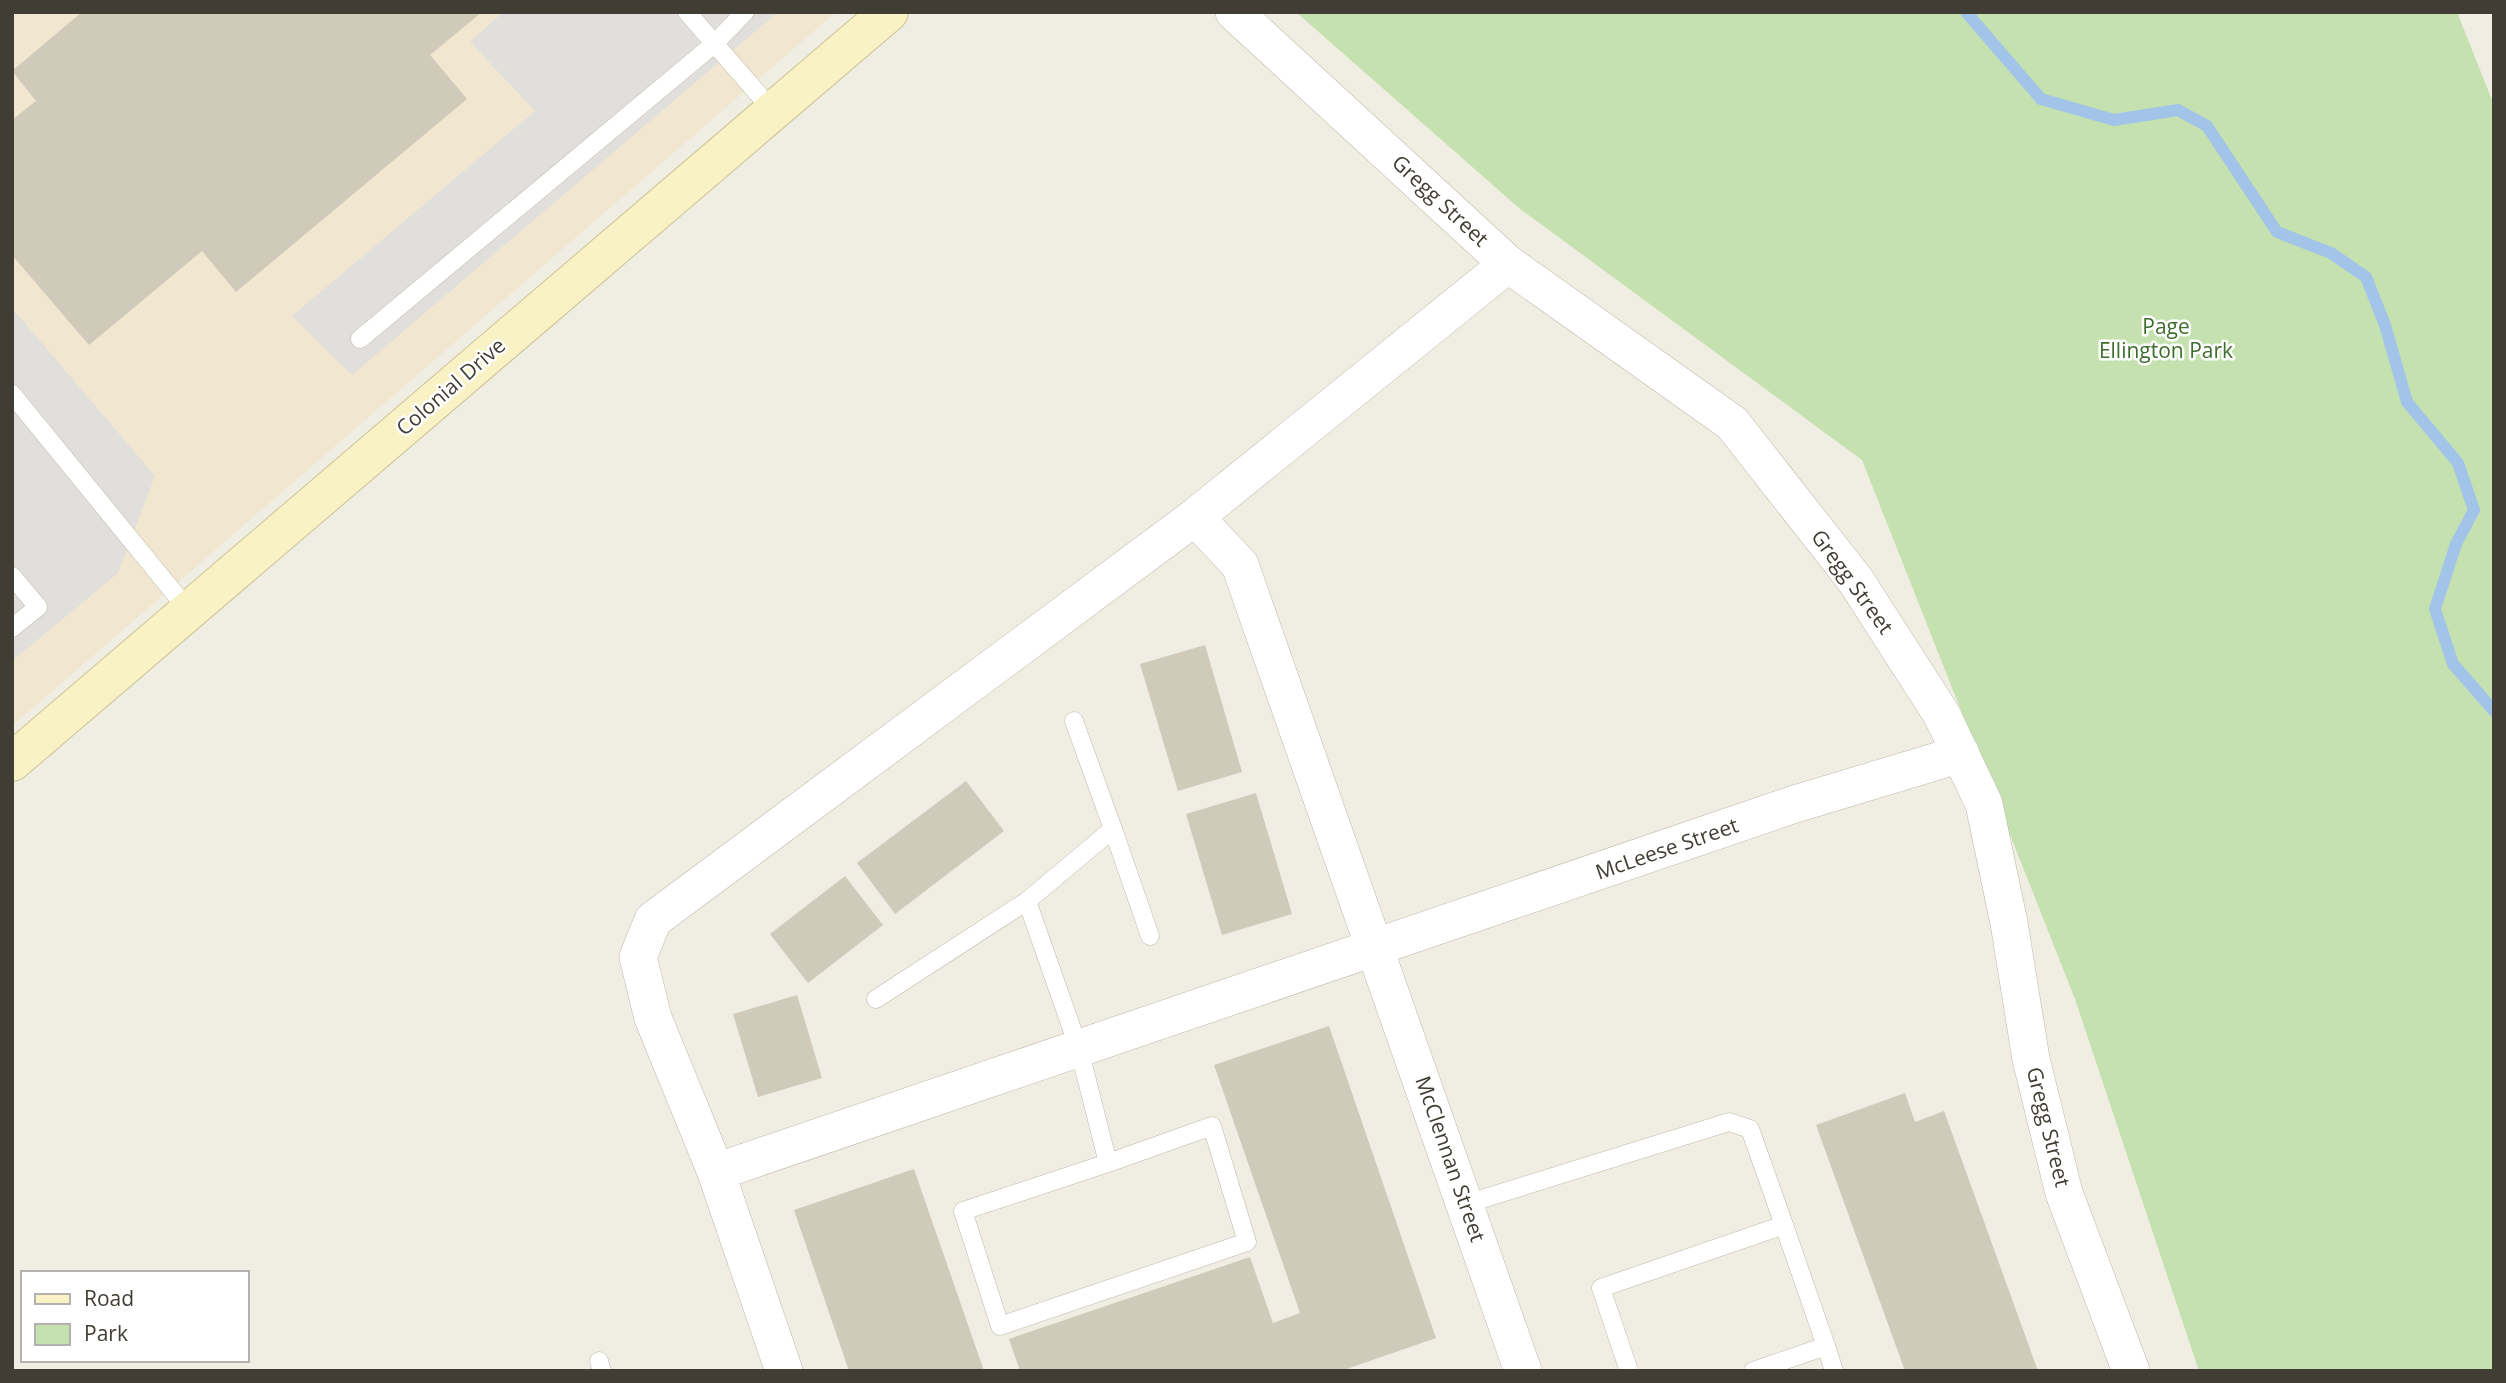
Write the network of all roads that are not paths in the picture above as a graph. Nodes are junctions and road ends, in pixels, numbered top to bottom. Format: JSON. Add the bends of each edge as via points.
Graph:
{"nodes":[{"id":1,"x":687,"y":12,"type":"edge"},
{"id":2,"x":745,"y":12,"type":"edge"},
{"id":3,"x":889,"y":12,"type":"edge"},
{"id":4,"x":1234,"y":12,"type":"edge"},
{"id":5,"x":714,"y":44,"type":"junction"},
{"id":6,"x":774,"y":112,"type":"junction"},
{"id":7,"x":1508,"y":264,"type":"junction"},
{"id":8,"x":360,"y":339,"type":"dead end"},
{"id":9,"x":12,"y":394,"type":"edge"},
{"id":10,"x":1195,"y":517,"type":"junction"},
{"id":11,"x":12,"y":576,"type":"edge"},
{"id":12,"x":189,"y":611,"type":"junction"},
{"id":13,"x":12,"y":628,"type":"edge"},
{"id":14,"x":1074,"y":721,"type":"dead end"},
{"id":15,"x":1961,"y":754,"type":"junction"},
{"id":16,"x":12,"y":762,"type":"edge"},
{"id":17,"x":1114,"y":830,"type":"junction"},
{"id":18,"x":1027,"y":901,"type":"junction"},
{"id":19,"x":1150,"y":936,"type":"dead end"},
{"id":20,"x":1376,"y":947,"type":"junction"},
{"id":21,"x":876,"y":999,"type":"dead end"},
{"id":22,"x":1079,"y":1048,"type":"junction"},
{"id":23,"x":1108,"y":1163,"type":"junction"},
{"id":24,"x":716,"y":1172,"type":"junction"},
{"id":25,"x":1466,"y":1204,"type":"junction"},
{"id":26,"x":1784,"y":1225,"type":"junction"},
{"id":27,"x":1826,"y":1346,"type":"junction"},
{"id":28,"x":784,"y":1371,"type":"edge"},
{"id":29,"x":1523,"y":1371,"type":"edge"},
{"id":30,"x":1629,"y":1371,"type":"edge"},
{"id":31,"x":1753,"y":1371,"type":"edge"},
{"id":32,"x":1834,"y":1371,"type":"edge"},
{"id":33,"x":2131,"y":1371,"type":"edge"}],
"edges":[{"from":1,"to":5,"type":"lane"},
{"from":2,"to":5,"type":"lane"},
{"from":3,"to":6,"type":"main road","name":"Colonial Drive"},
{"from":4,"to":7,"type":"street","name":"Gregg Street"},
{"from":5,"to":6,"type":"lane"},
{"from":5,"to":8,"type":"lane"},
{"from":6,"to":12,"type":"main road","name":"Colonial Drive"},
{"from":7,"to":10,"type":"street"},
{"from":7,"to":15,"type":"street","name":"Gregg Street","via":[[1732,423],[1856,581],[1942,715]]},
{"from":9,"to":12,"type":"lane"},
{"from":10,"to":20,"type":"street","name":"McClennan Street","via":[[1240,565]]},
{"from":10,"to":24,"type":"street","via":[[653,920],[638,957],[653,1018]]},
{"from":11,"to":13,"type":"lane","via":[[38,607]]},
{"from":12,"to":16,"type":"main road","name":"Colonial Drive"},
{"from":14,"to":17,"type":"lane"},
{"from":15,"to":20,"type":"street","name":"McLeese Street","via":[[1795,804]]},
{"from":15,"to":33,"type":"street","name":"Gregg Street","via":[[1984,804],[2031,1059],[2064,1193]]},
{"from":17,"to":18,"type":"lane"},
{"from":17,"to":19,"type":"lane"},
{"from":18,"to":21,"type":"lane"},
{"from":18,"to":22,"type":"lane"},
{"from":20,"to":22,"type":"street","name":"McLeese Street"},
{"from":20,"to":25,"type":"street","name":"McClennan Street"},
{"from":22,"to":23,"type":"lane"},
{"from":22,"to":24,"type":"street","name":"McLeese Street"},
{"from":23,"to":23,"type":"lane","via":[[963,1211],[1000,1326],[1247,1242],[1212,1126]]},
{"from":24,"to":28,"type":"street"},
{"from":25,"to":26,"type":"lane","via":[[1729,1122],[1749,1129]]},
{"from":25,"to":29,"type":"street","name":"McClennan Street"},
{"from":26,"to":27,"type":"lane"},
{"from":26,"to":30,"type":"lane","via":[[1601,1288]]},
{"from":27,"to":31,"type":"lane"},
{"from":27,"to":32,"type":"lane"}]}
